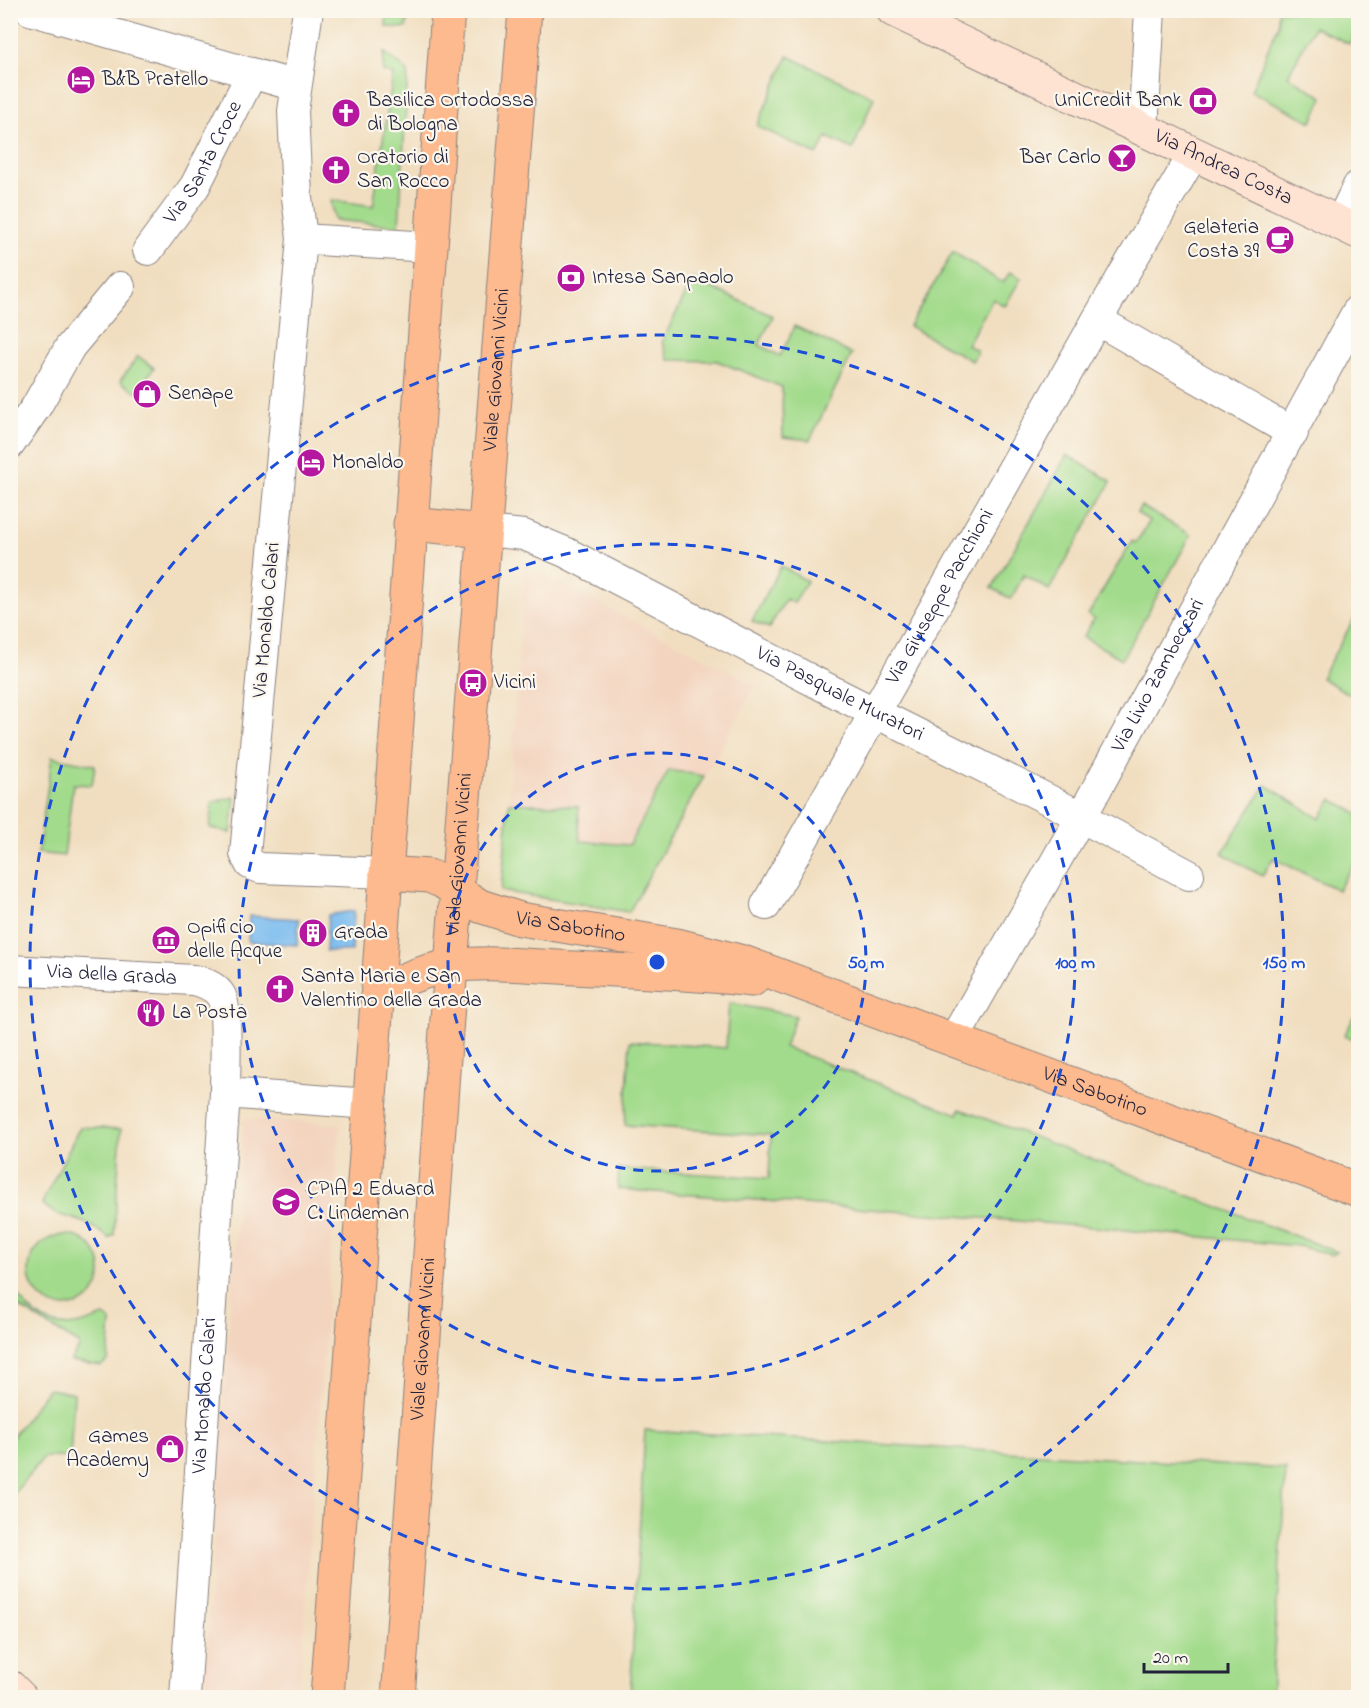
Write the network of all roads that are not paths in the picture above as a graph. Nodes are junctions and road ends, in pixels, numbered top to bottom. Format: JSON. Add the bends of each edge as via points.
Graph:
{"nodes":[{"id":1,"x":30,"y":10,"type":"edge"},
{"id":2,"x":308,"y":10,"type":"edge"},
{"id":3,"x":448,"y":10,"type":"edge"},
{"id":4,"x":525,"y":10,"type":"edge"},
{"id":5,"x":893,"y":10,"type":"edge"},
{"id":6,"x":1150,"y":10,"type":"edge"},
{"id":7,"x":252,"y":73,"type":"junction"},
{"id":8,"x":296,"y":86,"type":"junction"},
{"id":9,"x":1143,"y":129,"type":"junction"},
{"id":10,"x":1194,"y":153,"type":"junction"},
{"id":11,"x":1359,"y":186,"type":"edge"},
{"id":12,"x":1349,"y":227,"type":"edge"},
{"id":13,"x":302,"y":239,"type":"junction"},
{"id":14,"x":430,"y":247,"type":"junction"},
{"id":15,"x":148,"y":250,"type":"dead end"},
{"id":16,"x":120,"y":287,"type":"dead end"},
{"id":17,"x":1359,"y":310,"type":"edge"},
{"id":18,"x":1097,"y":320,"type":"junction"},
{"id":19,"x":1293,"y":433,"type":"junction"},
{"id":20,"x":10,"y":444,"type":"edge"},
{"id":21,"x":410,"y":524,"type":"junction"},
{"id":22,"x":485,"y":531,"type":"junction"},
{"id":23,"x":875,"y":712,"type":"junction"},
{"id":24,"x":1081,"y":818,"type":"junction"},
{"id":25,"x":386,"y":873,"type":"junction"},
{"id":26,"x":1189,"y":875,"type":"dead end"},
{"id":27,"x":457,"y":892,"type":"junction"},
{"id":28,"x":765,"y":905,"type":"dead end"},
{"id":29,"x":451,"y":966,"type":"junction"},
{"id":30,"x":10,"y":970,"type":"edge"},
{"id":31,"x":213,"y":987,"type":"joint"},
{"id":32,"x":378,"y":992,"type":"junction"},
{"id":33,"x":832,"y":994,"type":"junction"},
{"id":34,"x":954,"y":1039,"type":"junction"},
{"id":35,"x":225,"y":1093,"type":"junction"},
{"id":36,"x":369,"y":1104,"type":"junction"},
{"id":37,"x":1359,"y":1190,"type":"edge"},
{"id":38,"x":10,"y":1687,"type":"edge"},
{"id":39,"x":21,"y":1698,"type":"edge"},
{"id":40,"x":185,"y":1698,"type":"edge"},
{"id":41,"x":327,"y":1698,"type":"edge"},
{"id":42,"x":398,"y":1698,"type":"edge"}],
"edges":[{"from":1,"to":7,"type":"street"},
{"from":2,"to":8,"type":"street","name":"Via Monaldo Calari"},
{"from":3,"to":14,"type":"main road"},
{"from":4,"to":22,"type":"main road","name":"Viale Giovanni Vicini"},
{"from":5,"to":9,"type":"main road","name":"Via Andrea Costa"},
{"from":6,"to":9,"type":"street"},
{"from":7,"to":8,"type":"street"},
{"from":7,"to":15,"type":"street","name":"Via Santa Croce","via":[[195,186]]},
{"from":8,"to":13,"type":"street","name":"Via Monaldo Calari","via":[[295,168]]},
{"from":9,"to":10,"type":"main road","name":"Via Andrea Costa"},
{"from":10,"to":12,"type":"main road","name":"Via Andrea Costa"},
{"from":10,"to":18,"type":"street","name":"Via Giuseppe Pacchioni"},
{"from":11,"to":12,"type":"street"},
{"from":13,"to":14,"type":"street"},
{"from":13,"to":25,"type":"street","name":"Via Monaldo Calari","via":[[245,854],[250,864],[260,868]]},
{"from":14,"to":21,"type":"main road"},
{"from":16,"to":20,"type":"street","via":[[70,347]]},
{"from":17,"to":19,"type":"street","name":"Via Livio Zambeccari"},
{"from":18,"to":19,"type":"street"},
{"from":18,"to":23,"type":"street","name":"Via Giuseppe Pacchioni"},
{"from":19,"to":24,"type":"street","name":"Via Livio Zambeccari"},
{"from":21,"to":22,"type":"main road"},
{"from":21,"to":25,"type":"main road"},
{"from":22,"to":23,"type":"street","name":"Via Pasquale Muratori","via":[[524,535],[565,552]]},
{"from":22,"to":27,"type":"main road","name":"Viale Giovanni Vicini"},
{"from":23,"to":24,"type":"street","name":"Via Pasquale Muratori"},
{"from":23,"to":28,"type":"street","name":"Via Giuseppe Pacchioni"},
{"from":24,"to":26,"type":"street","name":"Via Pasquale Muratori"},
{"from":24,"to":34,"type":"street","name":"Via Livio Zambeccari"},
{"from":25,"to":27,"type":"main road","name":"Via Sabotino","via":[[429,876]]},
{"from":25,"to":32,"type":"main road"},
{"from":27,"to":29,"type":"main road","name":"Viale Giovanni Vicini"},
{"from":27,"to":33,"type":"main road","name":"Via Sabotino","via":[[502,914],[710,952]]},
{"from":29,"to":32,"type":"main road","name":"Via Sabotino"},
{"from":29,"to":33,"type":"main road","name":"Via Sabotino","via":[[498,964],[690,974]]},
{"from":29,"to":42,"type":"main road","name":"Viale Giovanni Vicini"},
{"from":30,"to":31,"type":"street","name":"Via della Grada","via":[[193,980]]},
{"from":31,"to":35,"type":"street","name":"Via Monaldo Calari","via":[[221,995],[225,1010]]},
{"from":32,"to":36,"type":"main road"},
{"from":33,"to":34,"type":"main road","name":"Via Sabotino"},
{"from":34,"to":37,"type":"main road","name":"Via Sabotino"},
{"from":35,"to":36,"type":"street"},
{"from":35,"to":40,"type":"street","name":"Via Monaldo Calari"},
{"from":36,"to":41,"type":"main road"},
{"from":38,"to":39,"type":"main road"}]}
